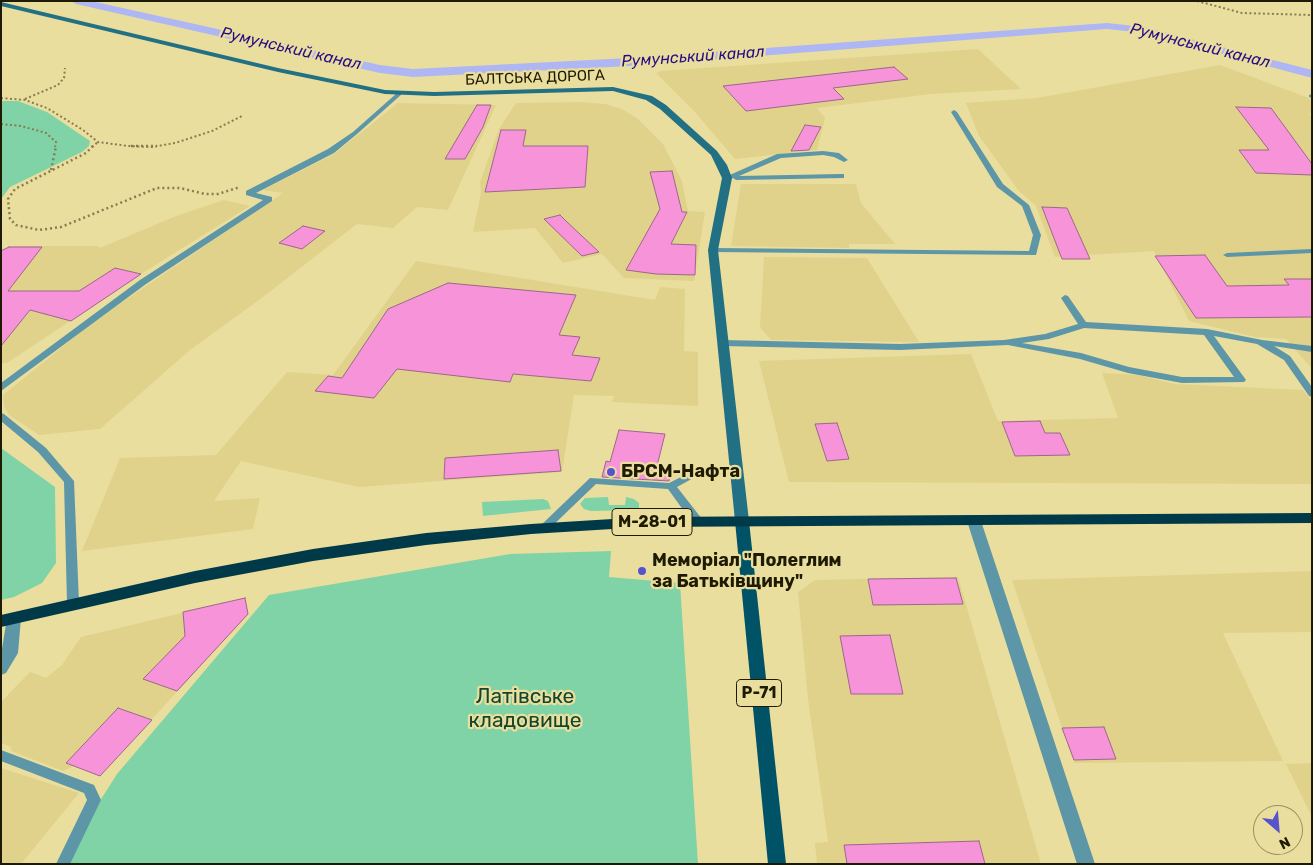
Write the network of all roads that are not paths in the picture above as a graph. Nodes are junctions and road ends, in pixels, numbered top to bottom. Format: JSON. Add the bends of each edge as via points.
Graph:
{"nodes":[{"id":1,"x":1,"y":4,"type":"edge"},
{"id":2,"x":399,"y":94,"type":"junction"},
{"id":3,"x":954,"y":112,"type":"dead end"},
{"id":4,"x":844,"y":160,"type":"dead end"},
{"id":5,"x":841,"y":176,"type":"dead end"},
{"id":6,"x":727,"y":178,"type":"junction"},
{"id":7,"x":713,"y":250,"type":"junction"},
{"id":8,"x":1312,"y":251,"type":"edge"},
{"id":9,"x":1227,"y":255,"type":"dead end"},
{"id":10,"x":1065,"y":298,"type":"dead end"},
{"id":11,"x":1084,"y":325,"type":"junction"},
{"id":12,"x":1207,"y":332,"type":"junction"},
{"id":13,"x":1260,"y":342,"type":"junction"},
{"id":14,"x":723,"y":343,"type":"junction"},
{"id":15,"x":1004,"y":343,"type":"junction"},
{"id":16,"x":1312,"y":348,"type":"edge"},
{"id":17,"x":1,"y":388,"type":"edge"},
{"id":18,"x":1312,"y":394,"type":"edge"},
{"id":19,"x":1,"y":416,"type":"edge"},
{"id":20,"x":737,"y":472,"type":"junction"},
{"id":21,"x":671,"y":486,"type":"junction"},
{"id":22,"x":1312,"y":518,"type":"edge"},
{"id":23,"x":974,"y":520,"type":"junction"},
{"id":24,"x":742,"y":521,"type":"junction"},
{"id":25,"x":698,"y":522,"type":"junction"},
{"id":26,"x":543,"y":528,"type":"junction"},
{"id":27,"x":73,"y":603,"type":"junction"},
{"id":28,"x":8,"y":619,"type":"edge"},
{"id":29,"x":1,"y":669,"type":"edge"},
{"id":30,"x":1,"y":755,"type":"edge"},
{"id":31,"x":63,"y":864,"type":"edge"},
{"id":32,"x":777,"y":864,"type":"edge"},
{"id":33,"x":1086,"y":864,"type":"edge"}],
"edges":[{"from":1,"to":2,"type":"main road","name":"БАЛТСЬКА ДОРОГА","via":[[278,70]]},
{"from":2,"to":6,"type":"main road","name":"БАЛТСЬКА ДОРОГА","via":[[593,89],[637,94],[650,98],[696,136],[722,164]]},
{"from":2,"to":17,"type":"lane","via":[[331,151],[249,193],[269,199],[143,282]]},
{"from":3,"to":7,"type":"lane","via":[[1000,185],[1026,205],[1037,235],[1033,253]]},
{"from":4,"to":6,"type":"lane","via":[[823,153],[780,156]]},
{"from":5,"to":6,"type":"lane"},
{"from":6,"to":7,"type":"main road"},
{"from":7,"to":14,"type":"main road"},
{"from":8,"to":9,"type":"lane"},
{"from":10,"to":11,"type":"lane"},
{"from":11,"to":12,"type":"lane"},
{"from":11,"to":15,"type":"lane","via":[[1046,337]]},
{"from":12,"to":13,"type":"lane"},
{"from":12,"to":15,"type":"lane","via":[[1241,380],[1182,380],[1128,370],[1081,356]]},
{"from":13,"to":16,"type":"lane"},
{"from":13,"to":18,"type":"lane","via":[[1287,358]]},
{"from":14,"to":15,"type":"lane","via":[[900,347]]},
{"from":14,"to":20,"type":"main road"},
{"from":19,"to":27,"type":"lane","via":[[42,450],[69,481]]},
{"from":20,"to":21,"type":"lane","via":[[695,473]]},
{"from":20,"to":24,"type":"main road"},
{"from":21,"to":25,"type":"lane"},
{"from":21,"to":26,"type":"lane","via":[[594,480]]},
{"from":22,"to":23,"type":"highway","number":"М-28-01"},
{"from":23,"to":24,"type":"highway","number":"М-28-01"},
{"from":23,"to":33,"type":"street"},
{"from":24,"to":25,"type":"highway","number":"М-28-01"},
{"from":24,"to":32,"type":"main road","number":"Р-71"},
{"from":25,"to":26,"type":"highway","number":"М-28-01"},
{"from":26,"to":27,"type":"highway","number":"М-28-01","via":[[426,539],[313,555],[195,576]]},
{"from":27,"to":28,"type":"highway","number":"М-28-01"},
{"from":28,"to":29,"type":"street","via":[[10,653]]},
{"from":30,"to":31,"type":"lane","via":[[89,789],[94,800]]}]}
